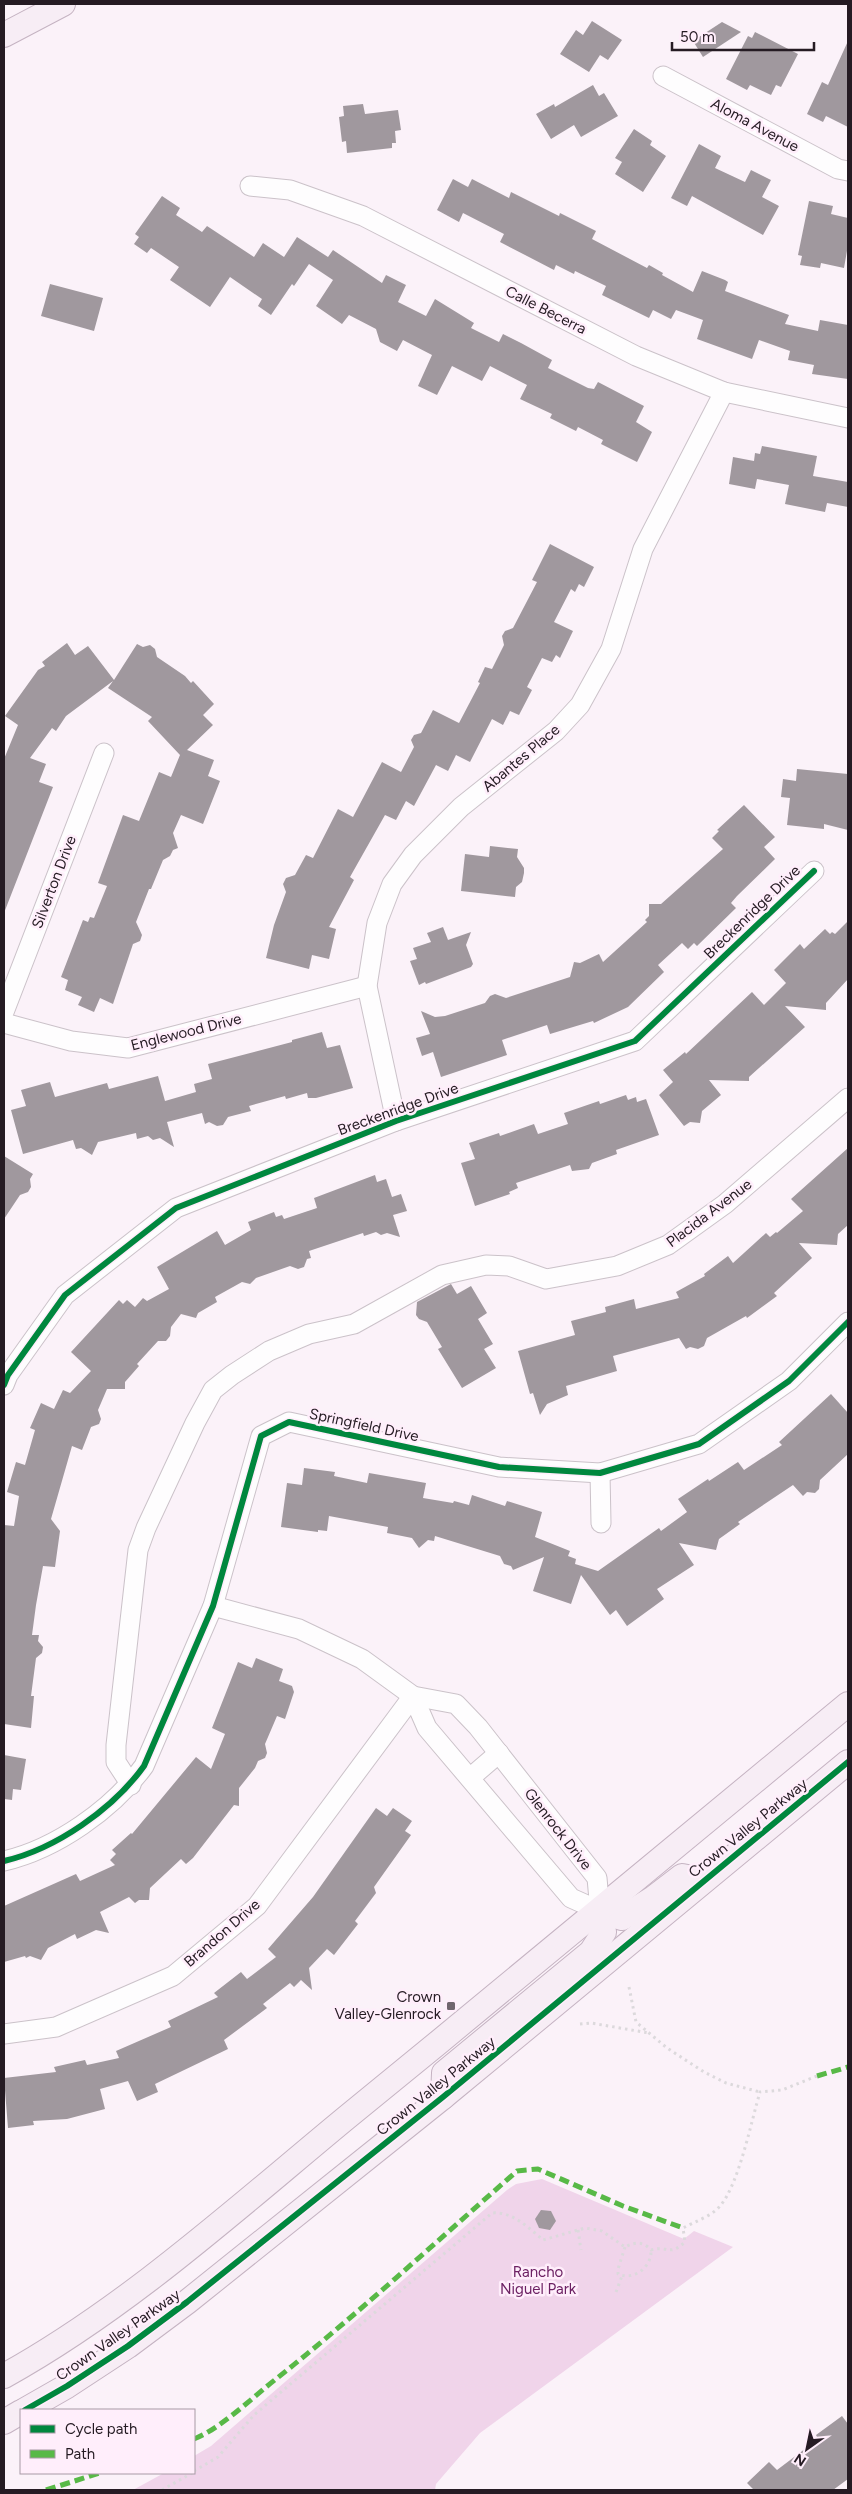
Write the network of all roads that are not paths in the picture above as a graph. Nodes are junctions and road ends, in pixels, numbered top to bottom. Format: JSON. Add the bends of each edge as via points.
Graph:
{"nodes":[{"id":1,"x":63,"y":4,"type":"edge"},
{"id":2,"x":4,"y":35,"type":"edge"},
{"id":3,"x":663,"y":76,"type":"dead end"},
{"id":4,"x":848,"y":171,"type":"edge"},
{"id":5,"x":250,"y":186,"type":"dead end"},
{"id":6,"x":724,"y":392,"type":"junction"},
{"id":7,"x":848,"y":418,"type":"edge"},
{"id":8,"x":104,"y":753,"type":"dead end"},
{"id":9,"x":814,"y":870,"type":"dead end"},
{"id":10,"x":367,"y":986,"type":"junction"},
{"id":11,"x":4,"y":1012,"type":"edge"},
{"id":12,"x":4,"y":1023,"type":"edge"},
{"id":13,"x":848,"y":1098,"type":"edge"},
{"id":14,"x":396,"y":1121,"type":"junction"},
{"id":15,"x":848,"y":1322,"type":"edge"},
{"id":16,"x":4,"y":1386,"type":"edge"},
{"id":17,"x":600,"y":1473,"type":"junction"},
{"id":18,"x":601,"y":1523,"type":"dead end"},
{"id":19,"x":213,"y":1606,"type":"junction"},
{"id":20,"x":413,"y":1696,"type":"junction"},
{"id":21,"x":848,"y":1704,"type":"edge"},
{"id":22,"x":499,"y":1753,"type":"junction"},
{"id":23,"x":848,"y":1762,"type":"edge"},
{"id":24,"x":470,"y":1778,"type":"junction"},
{"id":25,"x":131,"y":1785,"type":"junction"},
{"id":26,"x":4,"y":1861,"type":"edge"},
{"id":27,"x":703,"y":1880,"type":"junction"},
{"id":28,"x":600,"y":1911,"type":"junction"},
{"id":29,"x":4,"y":2034,"type":"edge"},
{"id":30,"x":443,"y":2098,"type":"junction"},
{"id":31,"x":4,"y":2376,"type":"edge"},
{"id":32,"x":27,"y":2409,"type":"edge"},
{"id":33,"x":20,"y":2413,"type":"edge"},
{"id":34,"x":4,"y":2422,"type":"edge"}],
"edges":[{"from":1,"to":2,"type":"main road"},
{"from":3,"to":4,"type":"street","name":"Aloma Avenue","via":[[838,169]]},
{"from":5,"to":6,"type":"street","name":"Calle Becerra","via":[[290,190],[363,216],[636,356]]},
{"from":6,"to":7,"type":"street","name":"Calle Becerra"},
{"from":6,"to":10,"type":"street","name":"Abantes Place","via":[[643,549],[612,649],[580,705],[556,731],[461,807],[413,855],[392,884],[377,923]]},
{"from":8,"to":11,"type":"street","name":"Silverton Drive"},
{"from":9,"to":14,"type":"street","name":"Breckenridge Drive","via":[[635,1041]]},
{"from":10,"to":12,"type":"street","name":"Englewood Drive","via":[[128,1048],[72,1041]]},
{"from":10,"to":14,"type":"street","name":"Abantes Place"},
{"from":13,"to":25,"type":"street","name":"Placida Avenue","via":[[725,1204],[668,1246],[617,1266],[546,1280],[509,1266],[486,1265],[442,1275],[354,1324],[309,1334],[269,1351],[213,1390],[138,1550],[116,1745],[116,1762]]},
{"from":14,"to":16,"type":"street","name":"Breckenridge Drive","via":[[176,1208],[65,1296],[8,1375]]},
{"from":15,"to":17,"type":"street","name":"Springfield Drive","via":[[789,1381],[699,1444]]},
{"from":17,"to":18,"type":"street"},
{"from":17,"to":19,"type":"street","name":"Springfield Drive","via":[[498,1467],[289,1422],[261,1436]]},
{"from":19,"to":20,"type":"street","name":"Glenrock Drive","via":[[299,1629],[362,1659]]},
{"from":19,"to":25,"type":"street","name":"Springfield Drive","via":[[144,1766]]},
{"from":20,"to":22,"type":"street","name":"Glenrock Drive","via":[[456,1704]]},
{"from":20,"to":24,"type":"street","via":[[427,1728]]},
{"from":20,"to":29,"type":"street","name":"Brandon Drive","via":[[257,1906],[173,1976],[56,2027]]},
{"from":21,"to":28,"type":"main road","name":"Crown Valley Parkway"},
{"from":22,"to":24,"type":"street"},
{"from":22,"to":28,"type":"street","name":"Glenrock Drive","via":[[596,1878]]},
{"from":23,"to":27,"type":"main road","name":"Crown Valley Parkway"},
{"from":24,"to":28,"type":"street","via":[[572,1898]]},
{"from":25,"to":26,"type":"street","name":"Springfield Drive","via":[[70,1834],[26,1856]]},
{"from":27,"to":28,"type":"main road","via":[[682,1876],[622,1918]]},
{"from":27,"to":30,"type":"main road","name":"Crown Valley Parkway"},
{"from":28,"to":30,"type":"main road","via":[[604,1932],[591,1952],[444,2073]]},
{"from":28,"to":31,"type":"main road","name":"Crown Valley Parkway","via":[[183,2252],[38,2357]]},
{"from":30,"to":32,"type":"main road","name":"Crown Valley Parkway","via":[[187,2302],[128,2346]]},
{"from":33,"to":34,"type":"main road"}]}
